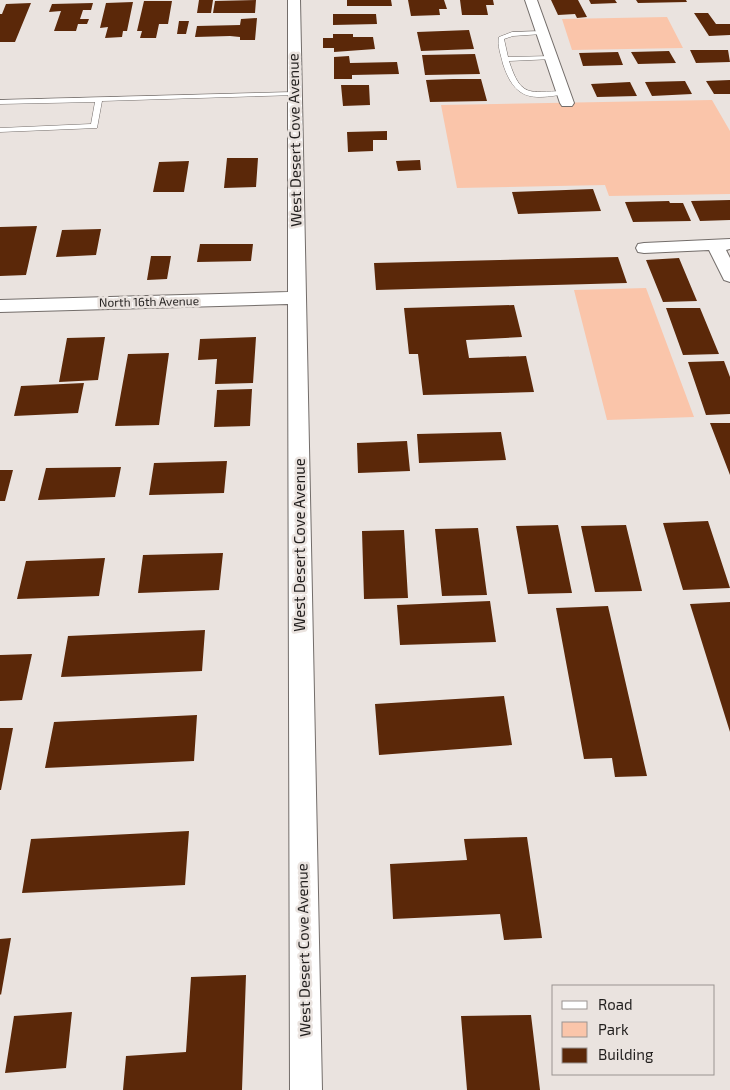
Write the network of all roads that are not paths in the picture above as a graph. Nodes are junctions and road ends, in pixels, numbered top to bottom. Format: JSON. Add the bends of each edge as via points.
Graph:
{"nodes":[{"id":1,"x":294,"y":0,"type":"edge"},
{"id":2,"x":531,"y":0,"type":"edge"},
{"id":3,"x":542,"y":32,"type":"junction"},
{"id":4,"x":551,"y":58,"type":"junction"},
{"id":5,"x":506,"y":59,"type":"junction"},
{"id":6,"x":295,"y":94,"type":"junction"},
{"id":7,"x":565,"y":98,"type":"joint"},
{"id":8,"x":99,"y":100,"type":"junction"},
{"id":9,"x":0,"y":102,"type":"edge"},
{"id":10,"x":0,"y":130,"type":"edge"},
{"id":11,"x":723,"y":245,"type":"edge"},
{"id":12,"x":644,"y":248,"type":"dead end"},
{"id":13,"x":730,"y":276,"type":"edge"},
{"id":14,"x":297,"y":298,"type":"junction"},
{"id":15,"x":0,"y":306,"type":"edge"},
{"id":16,"x":306,"y":1090,"type":"edge"}],
"edges":[{"from":1,"to":6,"type":"street","name":"West Desert Cove Avenue"},
{"from":2,"to":3,"type":"street"},
{"from":3,"to":4,"type":"street"},
{"from":3,"to":5,"type":"lane","via":[[505,35],[502,44]]},
{"from":4,"to":5,"type":"lane"},
{"from":4,"to":7,"type":"street"},
{"from":5,"to":7,"type":"lane","via":[[517,87],[523,92]]},
{"from":6,"to":8,"type":"lane"},
{"from":6,"to":14,"type":"street","name":"West Desert Cove Avenue"},
{"from":8,"to":9,"type":"lane"},
{"from":8,"to":10,"type":"lane","via":[[94,126]]},
{"from":11,"to":12,"type":"street"},
{"from":11,"to":13,"type":"street"},
{"from":14,"to":15,"type":"street","name":"North 16th Avenue"},
{"from":14,"to":16,"type":"street","name":"West Desert Cove Avenue"}]}
